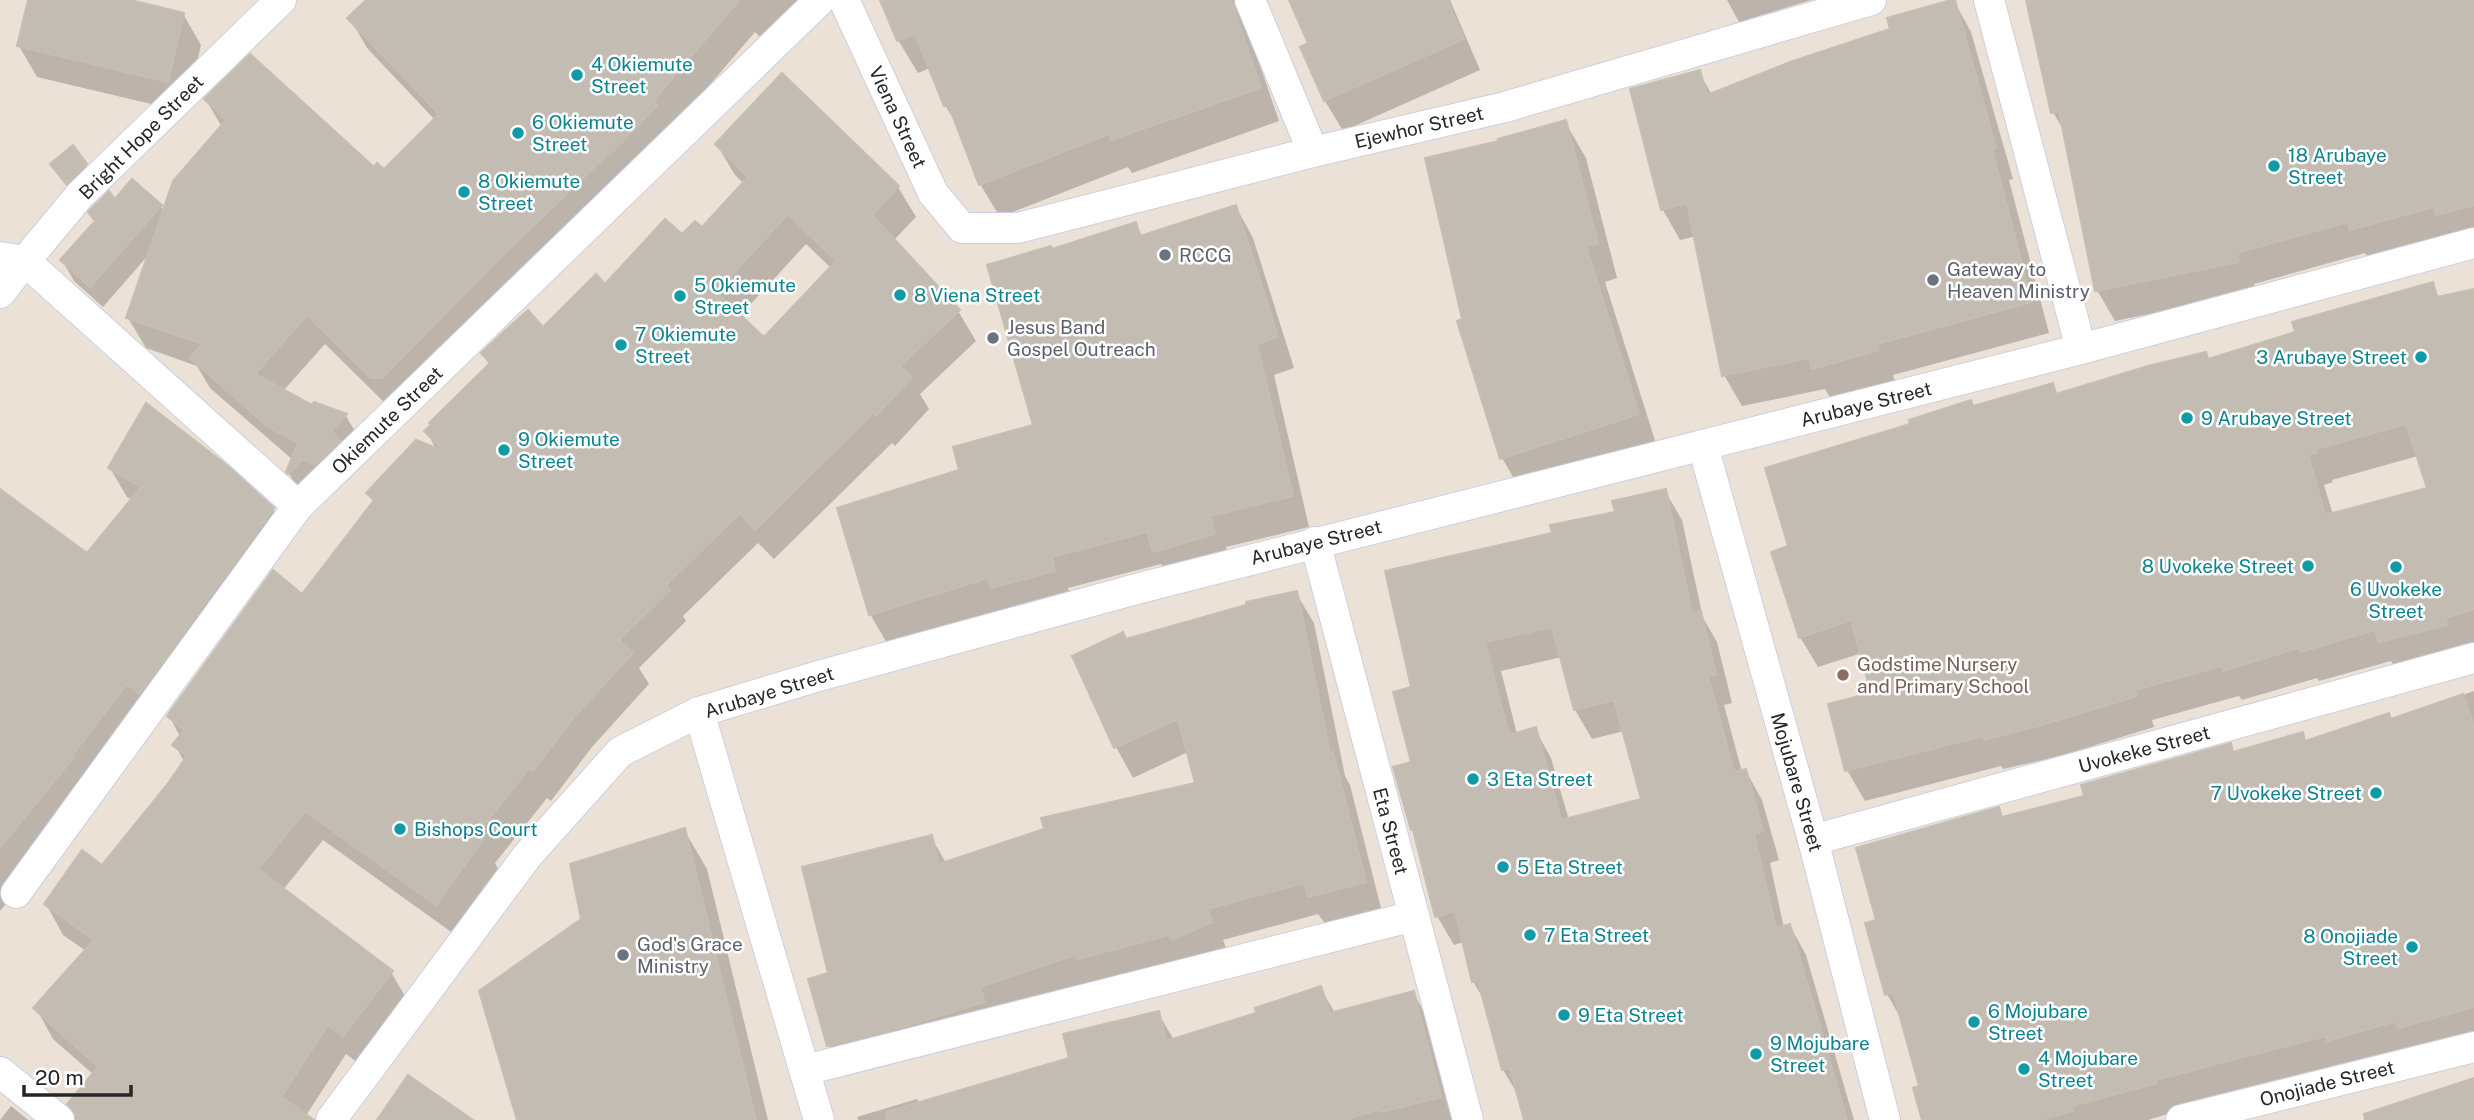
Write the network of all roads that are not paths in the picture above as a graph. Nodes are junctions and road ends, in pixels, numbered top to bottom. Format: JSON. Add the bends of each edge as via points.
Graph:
{"nodes":[{"id":1,"x":281,"y":0,"type":"edge"},
{"id":2,"x":820,"y":0,"type":"edge"},
{"id":3,"x":844,"y":0,"type":"edge"},
{"id":4,"x":1250,"y":0,"type":"edge"},
{"id":5,"x":1871,"y":0,"type":"edge"},
{"id":6,"x":1989,"y":0,"type":"edge"},
{"id":7,"x":1313,"y":152,"type":"junction"},
{"id":8,"x":962,"y":228,"type":"joint"},
{"id":9,"x":2474,"y":243,"type":"edge"},
{"id":10,"x":12,"y":259,"type":"edge"},
{"id":11,"x":0,"y":293,"type":"edge"},
{"id":12,"x":2081,"y":349,"type":"junction"},
{"id":13,"x":1703,"y":446,"type":"junction"},
{"id":14,"x":298,"y":506,"type":"junction"},
{"id":15,"x":1315,"y":542,"type":"junction"},
{"id":16,"x":2474,"y":658,"type":"edge"},
{"id":17,"x":699,"y":712,"type":"junction"},
{"id":18,"x":1814,"y":840,"type":"junction"},
{"id":19,"x":16,"y":892,"type":"dead end"},
{"id":20,"x":1414,"y":916,"type":"junction"},
{"id":21,"x":2474,"y":1047,"type":"edge"},
{"id":22,"x":806,"y":1070,"type":"junction"},
{"id":23,"x":0,"y":1072,"type":"edge"},
{"id":24,"x":60,"y":1120,"type":"edge"},
{"id":25,"x":331,"y":1120,"type":"edge"},
{"id":26,"x":819,"y":1120,"type":"edge"},
{"id":27,"x":1468,"y":1120,"type":"edge"},
{"id":28,"x":1885,"y":1120,"type":"edge"},
{"id":29,"x":2181,"y":1120,"type":"edge"}],
"edges":[{"from":1,"to":10,"type":"street","name":"Bright Hope Street"},
{"from":2,"to":14,"type":"street","name":"Okiemute Street"},
{"from":3,"to":8,"type":"street","name":"Viena Street","via":[[933,192]]},
{"from":4,"to":7,"type":"street"},
{"from":5,"to":7,"type":"street","name":"Ejewhor Street","via":[[1505,107]]},
{"from":6,"to":12,"type":"street"},
{"from":7,"to":8,"type":"street","name":"Ejewhor Street","via":[[1018,228]]},
{"from":9,"to":12,"type":"street","name":"Arubaye Street"},
{"from":10,"to":11,"type":"street","name":"Bright Hope Street"},
{"from":10,"to":14,"type":"street"},
{"from":12,"to":13,"type":"street","name":"Arubaye Street"},
{"from":13,"to":15,"type":"street","name":"Arubaye Street"},
{"from":13,"to":18,"type":"street","name":"Mojubare Street"},
{"from":14,"to":19,"type":"street","name":"Okiemute Street"},
{"from":15,"to":17,"type":"street","name":"Arubaye Street"},
{"from":15,"to":20,"type":"street","name":"Eta Street"},
{"from":16,"to":18,"type":"street","name":"Uvokeke Street"},
{"from":17,"to":22,"type":"street"},
{"from":17,"to":25,"type":"street","name":"Arubaye Street","via":[[620,752],[527,856]]},
{"from":18,"to":28,"type":"street","name":"Mojubare Street"},
{"from":20,"to":22,"type":"street"},
{"from":20,"to":27,"type":"street","name":"Eta Street"},
{"from":21,"to":29,"type":"street","name":"Onojiade Street"},
{"from":22,"to":26,"type":"street"},
{"from":23,"to":24,"type":"street"}]}
